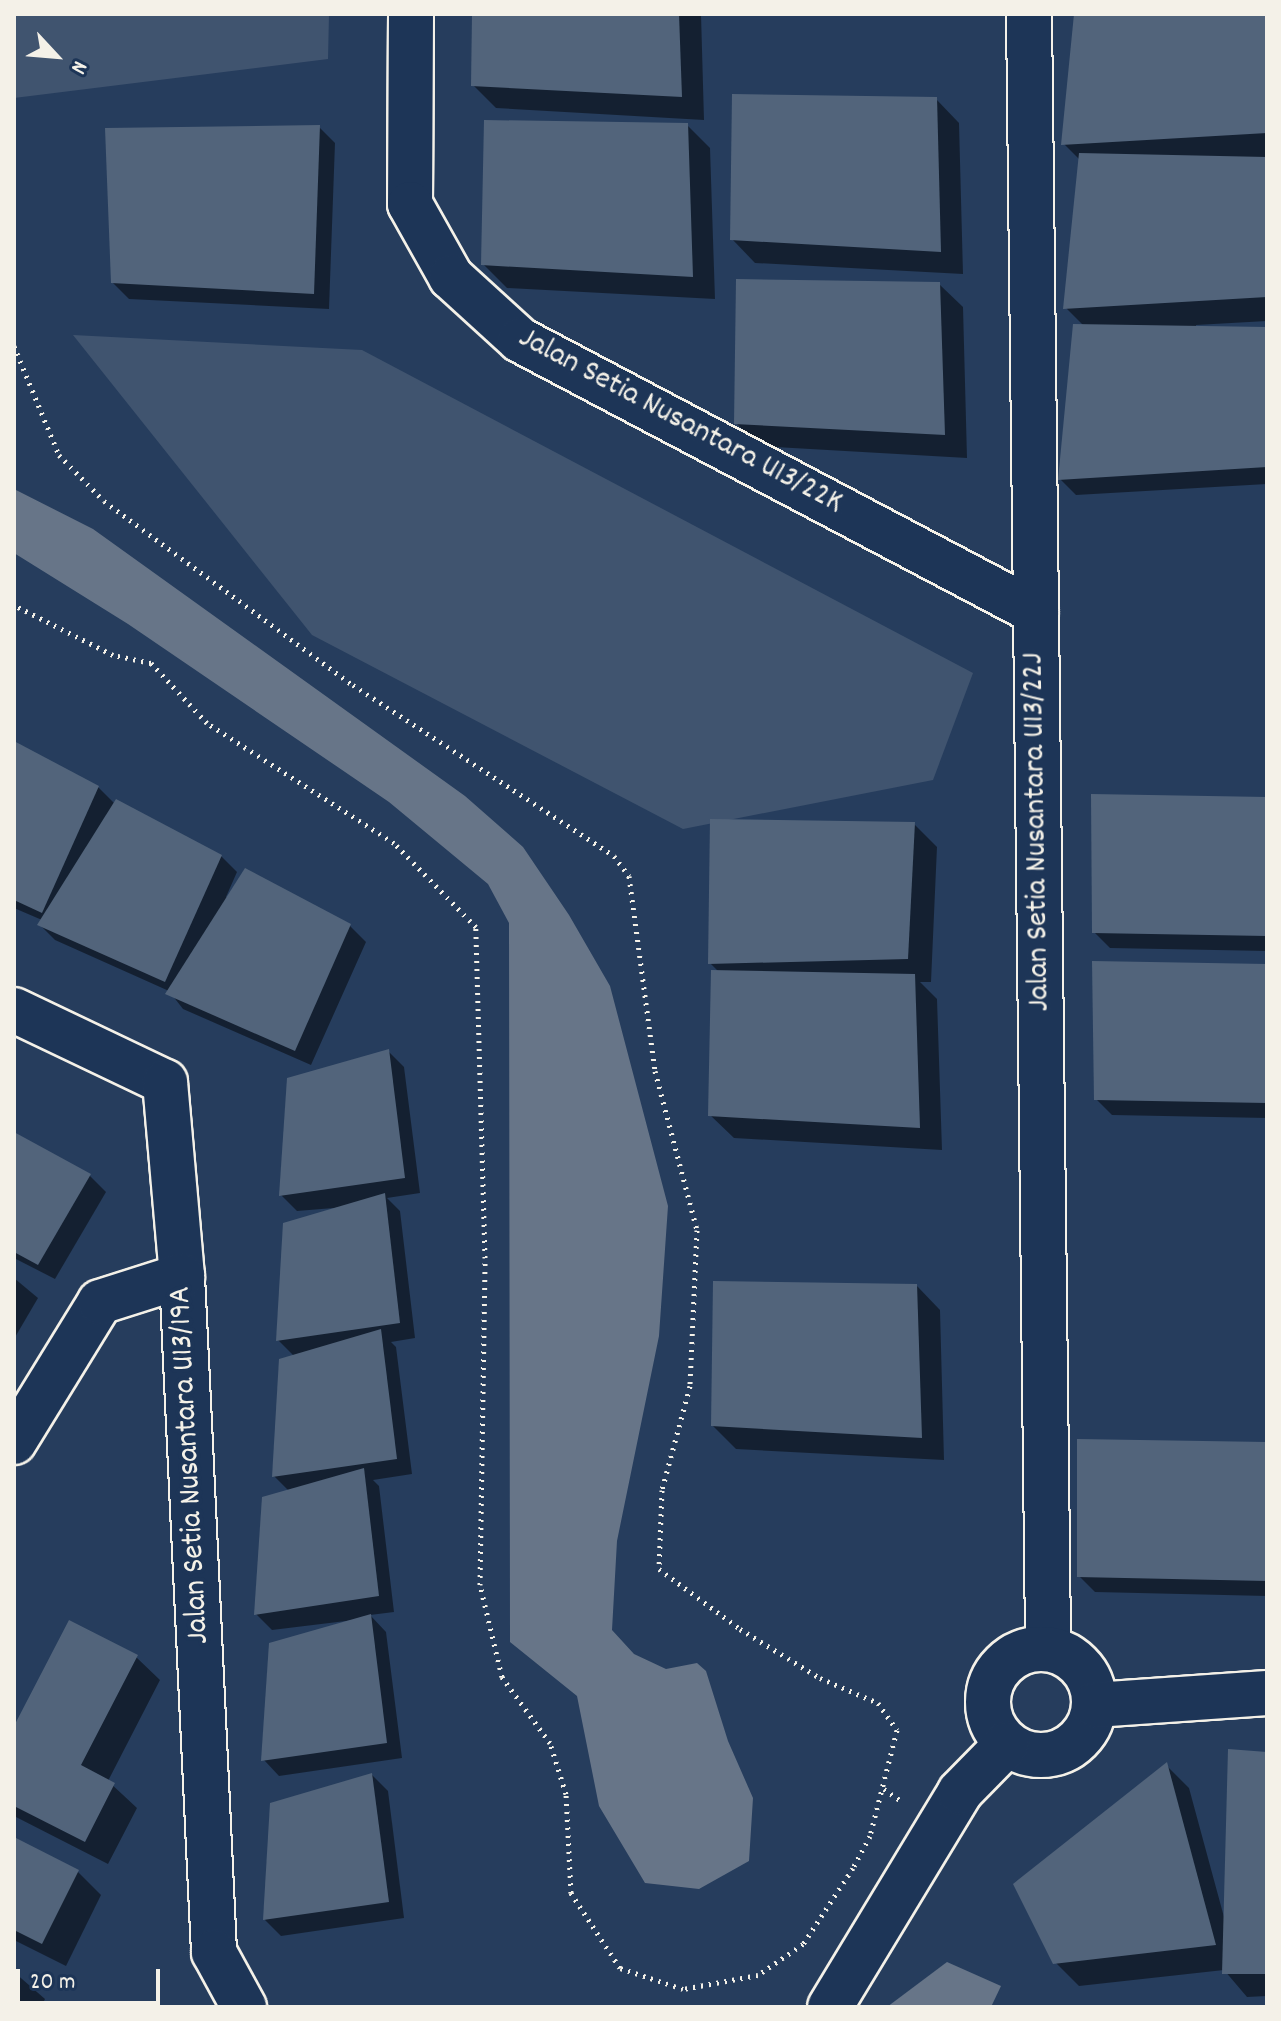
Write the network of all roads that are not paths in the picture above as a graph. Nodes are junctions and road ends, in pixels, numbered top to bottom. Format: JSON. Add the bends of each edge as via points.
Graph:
{"nodes":[{"id":1,"x":411,"y":14,"type":"edge"},
{"id":2,"x":1029,"y":14,"type":"edge"},
{"id":3,"x":1036,"y":612,"type":"junction"},
{"id":4,"x":14,"y":1010,"type":"edge"},
{"id":5,"x":182,"y":1276,"type":"junction"},
{"id":6,"x":14,"y":1442,"type":"edge"},
{"id":7,"x":1048,"y":1649,"type":"junction"},
{"id":8,"x":1267,"y":1693,"type":"edge"},
{"id":9,"x":1095,"y":1705,"type":"junction"},
{"id":10,"x":1007,"y":1744,"type":"junction"},
{"id":11,"x":244,"y":2007,"type":"edge"},
{"id":12,"x":830,"y":2007,"type":"edge"}],
"edges":[{"from":1,"to":3,"type":"street","name":"Jalan Setia Nusantara U13/22K","via":[[410,204],[451,277],[520,340]]},
{"from":2,"to":3,"type":"street","name":"Jalan Setia Nusantara U13/22J"},
{"from":3,"to":7,"type":"street","name":"Jalan Setia Nusantara U13/22J"},
{"from":4,"to":5,"type":"street","name":"Jalan Setia Nusantara U13/19A","via":[[165,1082]]},
{"from":5,"to":6,"type":"street","via":[[100,1302]]},
{"from":5,"to":11,"type":"street","name":"Jalan Setia Nusantara U13/19A","via":[[214,1952]]},
{"from":7,"to":9,"type":"street","via":[[1064,1653],[1087,1674]]},
{"from":7,"to":10,"type":"street","via":[[1015,1655],[992,1681],[989,1715]]},
{"from":8,"to":9,"type":"street"},
{"from":9,"to":10,"type":"street","via":[[1083,1736],[1070,1748],[1038,1756]]},
{"from":10,"to":12,"type":"street","via":[[960,1792]]}]}
